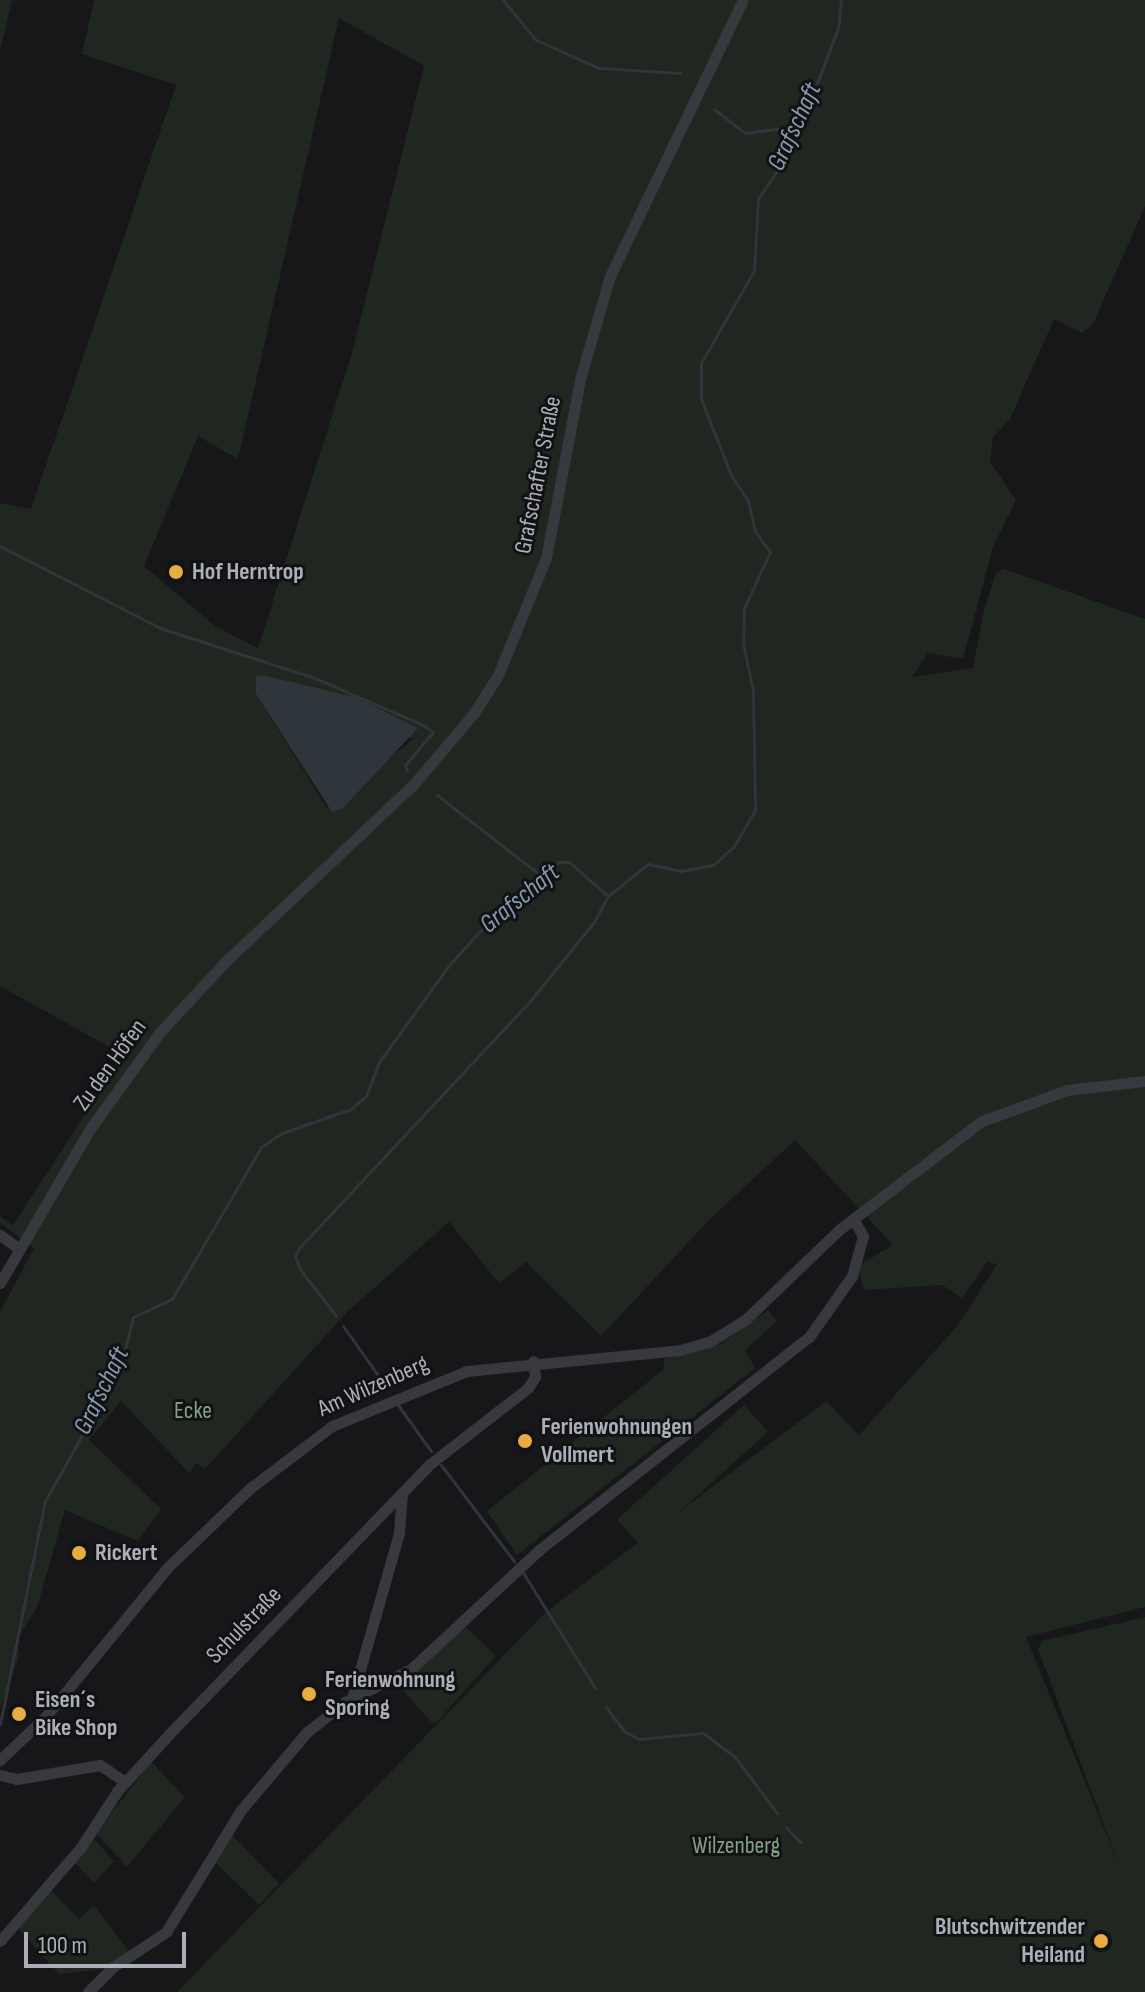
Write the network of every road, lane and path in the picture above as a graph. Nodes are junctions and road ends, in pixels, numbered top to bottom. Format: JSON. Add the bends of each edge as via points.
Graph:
{"nodes":[{"id":1,"x":743,"y":0,"type":"edge"},
{"id":2,"x":290,"y":901,"type":"joint"},
{"id":3,"x":1145,"y":1081,"type":"edge"},
{"id":4,"x":853,"y":1219,"type":"junction"},
{"id":5,"x":0,"y":1235,"type":"edge"},
{"id":6,"x":19,"y":1249,"type":"junction"},
{"id":7,"x":0,"y":1283,"type":"edge"},
{"id":8,"x":533,"y":1361,"type":"junction"},
{"id":9,"x":402,"y":1493,"type":"junction"},
{"id":10,"x":352,"y":1698,"type":"junction"},
{"id":11,"x":0,"y":1760,"type":"edge"},
{"id":12,"x":0,"y":1775,"type":"edge"},
{"id":13,"x":125,"y":1782,"type":"junction"},
{"id":14,"x":0,"y":1941,"type":"edge"},
{"id":15,"x":88,"y":1992,"type":"edge"}],
"edges":[{"from":1,"to":2,"type":"street","name":"Grafschafter Straße","via":[[610,276],[580,379],[546,558],[508,657],[474,713],[431,767]]},
{"from":2,"to":6,"type":"street","name":"Zu den Höfen","via":[[196,993],[136,1063]]},
{"from":3,"to":4,"type":"street","name":"Am Wilzenberg","via":[[1096,1083],[990,1116]]},
{"from":4,"to":8,"type":"street","name":"Am Wilzenberg","via":[[745,1320],[711,1341],[680,1350]]},
{"from":4,"to":10,"type":"street","via":[[863,1236],[852,1276],[820,1325],[790,1354],[525,1562],[411,1669]]},
{"from":5,"to":6,"type":"street"},
{"from":6,"to":7,"type":"street","name":"Zu den Höfen"},
{"from":8,"to":9,"type":"street","name":"Schulstraße","via":[[535,1377],[528,1388],[444,1452]]},
{"from":8,"to":11,"type":"street","name":"Am Wilzenberg","via":[[436,1381],[369,1407],[300,1447],[167,1568],[46,1716]]},
{"from":9,"to":10,"type":"street","via":[[399,1533]]},
{"from":9,"to":13,"type":"street","name":"Schulstraße"},
{"from":10,"to":15,"type":"street","via":[[307,1732],[262,1782],[166,1932],[113,1967]]},
{"from":12,"to":13,"type":"street","via":[[17,1779],[100,1765]]},
{"from":13,"to":14,"type":"street","name":"Schulstraße","via":[[81,1847]]}]}
